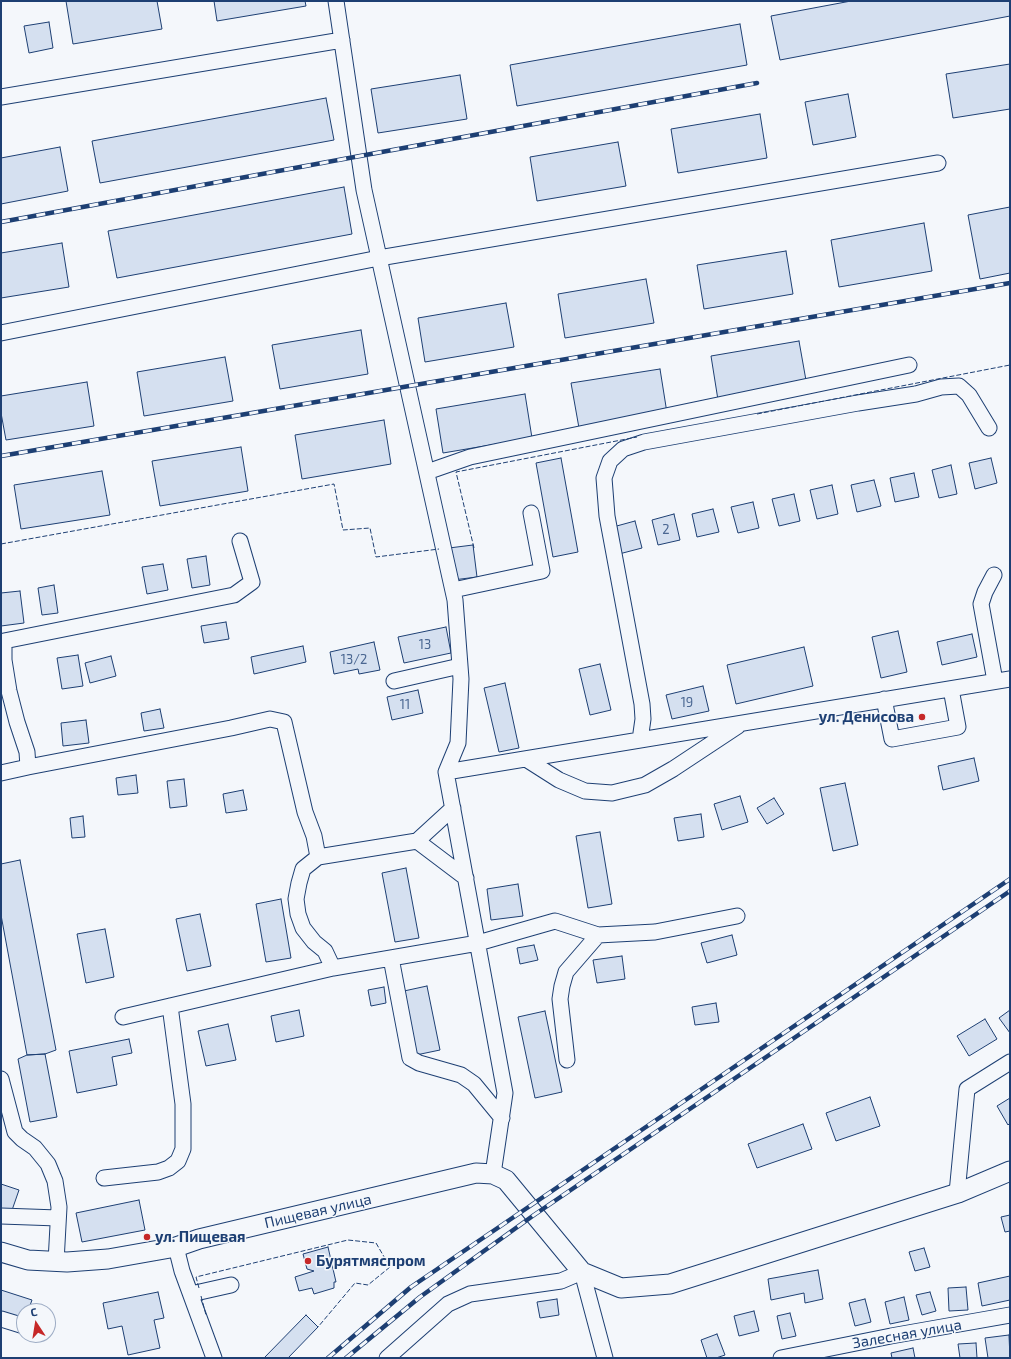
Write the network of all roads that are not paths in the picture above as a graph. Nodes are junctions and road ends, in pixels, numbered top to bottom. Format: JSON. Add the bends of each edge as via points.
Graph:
{"nodes":[{"id":1,"x":340,"y":2,"type":"edge"},
{"id":2,"x":342,"y":40,"type":"junction"},
{"id":3,"x":1,"y":97,"type":"edge"},
{"id":4,"x":938,"y":163,"type":"dead end"},
{"id":5,"x":379,"y":258,"type":"junction"},
{"id":6,"x":1,"y":333,"type":"edge"},
{"id":7,"x":910,"y":366,"type":"dead end"},
{"id":8,"x":989,"y":428,"type":"dead end"},
{"id":9,"x":427,"y":472,"type":"junction"},
{"id":10,"x":531,"y":513,"type":"dead end"},
{"id":11,"x":240,"y":541,"type":"dead end"},
{"id":12,"x":994,"y":575,"type":"dead end"},
{"id":13,"x":453,"y":590,"type":"junction"},
{"id":14,"x":2,"y":642,"type":"edge"},
{"id":15,"x":460,"y":666,"type":"junction"},
{"id":16,"x":1010,"y":679,"type":"edge"},
{"id":17,"x":394,"y":681,"type":"dead end"},
{"id":18,"x":995,"y":681,"type":"junction"},
{"id":19,"x":951,"y":689,"type":"junction"},
{"id":20,"x":884,"y":700,"type":"junction"},
{"id":21,"x":744,"y":722,"type":"junction"},
{"id":22,"x":640,"y":740,"type":"junction"},
{"id":23,"x":526,"y":759,"type":"junction"},
{"id":24,"x":28,"y":767,"type":"junction"},
{"id":25,"x":446,"y":772,"type":"junction"},
{"id":26,"x":1,"y":773,"type":"edge"},
{"id":27,"x":453,"y":808,"type":"junction"},
{"id":28,"x":417,"y":841,"type":"junction"},
{"id":29,"x":318,"y":857,"type":"junction"},
{"id":30,"x":466,"y":878,"type":"junction"},
{"id":31,"x":737,"y":916,"type":"dead end"},
{"id":32,"x":598,"y":935,"type":"junction"},
{"id":33,"x":478,"y":944,"type":"junction"},
{"id":34,"x":391,"y":958,"type":"junction"},
{"id":35,"x":333,"y":968,"type":"junction"},
{"id":36,"x":170,"y":1006,"type":"junction"},
{"id":37,"x":123,"y":1017,"type":"dead end"},
{"id":38,"x":566,"y":1060,"type":"dead end"},
{"id":39,"x":1010,"y":1062,"type":"edge"},
{"id":40,"x":1,"y":1080,"type":"edge"},
{"id":41,"x":502,"y":1118,"type":"junction"},
{"id":42,"x":1010,"y":1171,"type":"edge"},
{"id":43,"x":494,"y":1174,"type":"junction"},
{"id":44,"x":104,"y":1178,"type":"dead end"},
{"id":45,"x":957,"y":1193,"type":"junction"},
{"id":46,"x":1,"y":1216,"type":"edge"},
{"id":47,"x":58,"y":1218,"type":"junction"},
{"id":48,"x":176,"y":1247,"type":"junction"},
{"id":49,"x":1,"y":1252,"type":"edge"},
{"id":50,"x":56,"y":1262,"type":"junction"},
{"id":51,"x":582,"y":1272,"type":"junction"},
{"id":52,"x":231,"y":1286,"type":"dead end"},
{"id":53,"x":191,"y":1294,"type":"junction"},
{"id":54,"x":1010,"y":1315,"type":"edge"},
{"id":55,"x":1,"y":1319,"type":"edge"},
{"id":56,"x":16,"y":1324,"type":"edge"},
{"id":57,"x":214,"y":1358,"type":"edge"},
{"id":58,"x":386,"y":1358,"type":"edge"},
{"id":59,"x":605,"y":1358,"type":"edge"},
{"id":60,"x":781,"y":1358,"type":"edge"}],
"edges":[{"from":1,"to":2,"type":"street"},
{"from":2,"to":3,"type":"street"},
{"from":2,"to":5,"type":"street","via":[[364,190]]},
{"from":4,"to":5,"type":"street"},
{"from":5,"to":6,"type":"street"},
{"from":5,"to":9,"type":"street"},
{"from":7,"to":9,"type":"street","via":[[470,457]]},
{"from":8,"to":22,"type":"street","via":[[970,395],[959,386],[941,387],[916,394],[644,442],[623,449],[610,461],[604,478],[608,516],[642,704]]},
{"from":9,"to":13,"type":"street"},
{"from":10,"to":13,"type":"street","via":[[542,571]]},
{"from":11,"to":14,"type":"street","via":[[252,582],[234,595]]},
{"from":12,"to":18,"type":"street","via":[[981,604]]},
{"from":13,"to":15,"type":"street"},
{"from":14,"to":24,"type":"street","via":[[9,691],[28,752]]},
{"from":15,"to":17,"type":"street"},
{"from":15,"to":25,"type":"street","via":[[458,743]]},
{"from":16,"to":18,"type":"street"},
{"from":18,"to":19,"type":"street"},
{"from":19,"to":20,"type":"street"},
{"from":19,"to":20,"type":"street","via":[[958,727],[892,739]]},
{"from":20,"to":21,"type":"street"},
{"from":21,"to":22,"type":"street"},
{"from":21,"to":23,"type":"street","via":[[646,785],[612,793],[585,791],[559,780]]},
{"from":22,"to":23,"type":"street"},
{"from":23,"to":25,"type":"street"},
{"from":24,"to":26,"type":"street"},
{"from":24,"to":29,"type":"street","via":[[270,719],[284,722]]},
{"from":25,"to":27,"type":"street"},
{"from":27,"to":28,"type":"street"},
{"from":27,"to":30,"type":"street"},
{"from":28,"to":29,"type":"street"},
{"from":28,"to":30,"type":"street"},
{"from":29,"to":35,"type":"street","via":[[303,870],[296,899],[298,914],[303,928],[325,951]]},
{"from":30,"to":33,"type":"street"},
{"from":31,"to":32,"type":"street","via":[[654,932]]},
{"from":32,"to":33,"type":"street","via":[[555,921]]},
{"from":32,"to":38,"type":"street","via":[[566,972],[562,986],[560,999]]},
{"from":33,"to":34,"type":"street"},
{"from":33,"to":41,"type":"street","via":[[505,1093]]},
{"from":34,"to":35,"type":"street"},
{"from":34,"to":41,"type":"street","via":[[410,1058],[419,1064],[461,1075],[474,1084]]},
{"from":35,"to":36,"type":"street"},
{"from":36,"to":37,"type":"street"},
{"from":36,"to":44,"type":"street","via":[[183,1104],[183,1149],[178,1161],[169,1168],[158,1172]]},
{"from":39,"to":45,"type":"street","via":[[967,1089]]},
{"from":40,"to":47,"type":"street","via":[[15,1132],[35,1148],[48,1164],[55,1181]]},
{"from":41,"to":43,"type":"street"},
{"from":42,"to":45,"type":"main road"},
{"from":43,"to":48,"type":"main road","name":"Пищевая улица","via":[[476,1173],[199,1239]]},
{"from":43,"to":51,"type":"main road","via":[[506,1180]]},
{"from":45,"to":51,"type":"main road","via":[[670,1284],[621,1288]]},
{"from":46,"to":47,"type":"street"},
{"from":47,"to":50,"type":"street"},
{"from":48,"to":50,"type":"main road","name":"Пищевая улица","via":[[108,1259]]},
{"from":48,"to":53,"type":"street"},
{"from":49,"to":50,"type":"main road","name":"Пищевая улица","via":[[28,1260]]},
{"from":51,"to":58,"type":"street","via":[[561,1281],[470,1294],[448,1304]]},
{"from":51,"to":59,"type":"street"},
{"from":52,"to":53,"type":"street"},
{"from":53,"to":57,"type":"street"},
{"from":54,"to":60,"type":"street","name":"Залесная улица"},
{"from":55,"to":56,"type":"street"}]}
